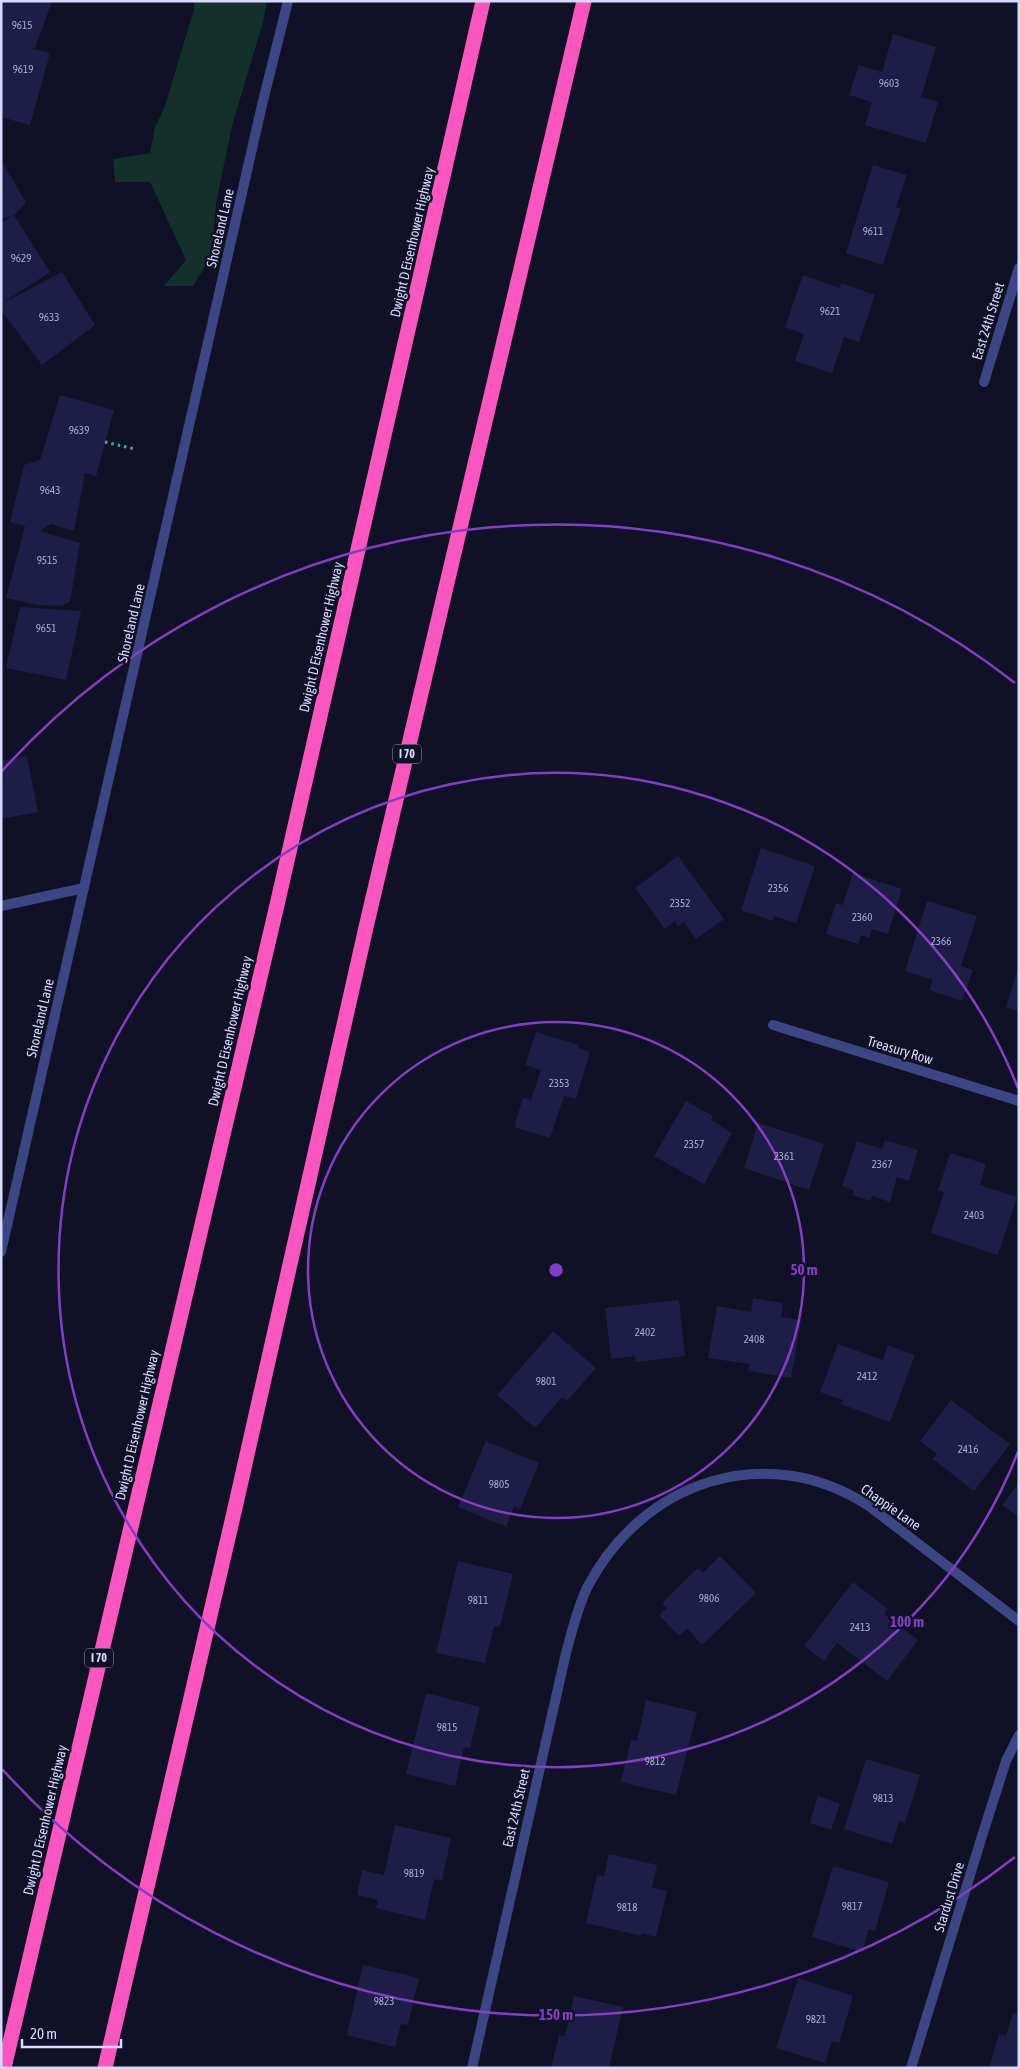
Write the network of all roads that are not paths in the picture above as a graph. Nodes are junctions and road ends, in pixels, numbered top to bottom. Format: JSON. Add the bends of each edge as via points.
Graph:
{"nodes":[{"id":1,"x":288,"y":1,"type":"edge"},
{"id":2,"x":484,"y":1,"type":"edge"},
{"id":3,"x":584,"y":1,"type":"edge"},
{"id":4,"x":1019,"y":268,"type":"edge"},
{"id":5,"x":984,"y":382,"type":"dead end"},
{"id":6,"x":84,"y":888,"type":"junction"},
{"id":7,"x":1,"y":906,"type":"edge"},
{"id":8,"x":773,"y":1025,"type":"dead end"},
{"id":9,"x":1019,"y":1101,"type":"edge"},
{"id":10,"x":1,"y":1252,"type":"edge"},
{"id":11,"x":604,"y":1561,"type":"joint"},
{"id":12,"x":1019,"y":1621,"type":"edge"},
{"id":13,"x":1019,"y":1735,"type":"edge"},
{"id":14,"x":4,"y":2068,"type":"edge"},
{"id":15,"x":105,"y":2068,"type":"edge"},
{"id":16,"x":472,"y":2068,"type":"edge"},
{"id":17,"x":911,"y":2068,"type":"edge"}],
"edges":[{"from":1,"to":6,"type":"street","name":"Shoreland Lane"},
{"from":2,"to":14,"type":"highway","name":"Dwight D Eisenhower Highway","number":"I 70","via":[[279,895]]},
{"from":3,"to":15,"type":"highway","number":"I 70","via":[[370,913]]},
{"from":4,"to":5,"type":"street","name":"East 24th Street"},
{"from":6,"to":7,"type":"street"},
{"from":6,"to":10,"type":"street","name":"Shoreland Lane"},
{"from":8,"to":9,"type":"street","name":"Treasury Row"},
{"from":11,"to":12,"type":"street","name":"Chappie Lane","via":[[646,1515],[687,1489],[733,1476],[795,1476],[827,1484],[869,1506]]},
{"from":11,"to":16,"type":"street","name":"East 24th Street","via":[[587,1588],[575,1618]]},
{"from":13,"to":17,"type":"street","name":"Stardust Drive","via":[[1006,1761]]}]}
